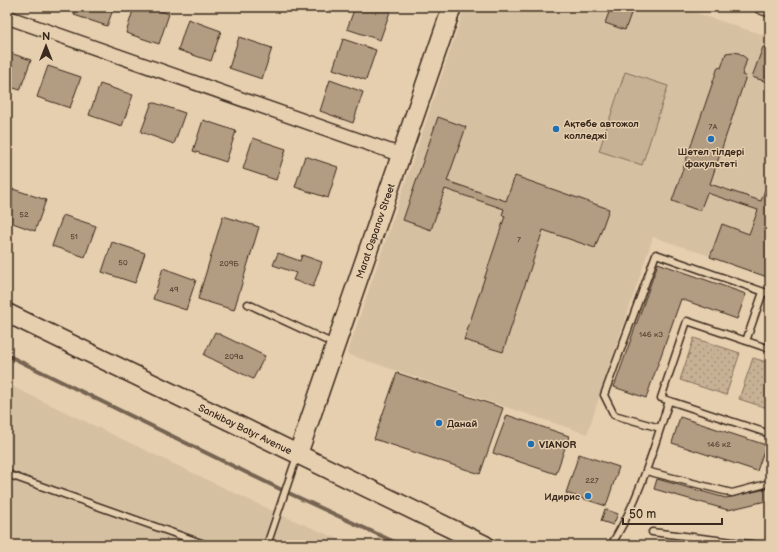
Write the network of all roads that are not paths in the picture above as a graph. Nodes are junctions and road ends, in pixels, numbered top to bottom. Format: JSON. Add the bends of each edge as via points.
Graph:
{"nodes":[{"id":1,"x":452,"y":7,"type":"edge"},
{"id":2,"x":761,"y":7,"type":"edge"},
{"id":3,"x":770,"y":10,"type":"edge"},
{"id":4,"x":7,"y":17,"type":"edge"},
{"id":5,"x":401,"y":155,"type":"junction"},
{"id":6,"x":763,"y":292,"type":"junction"},
{"id":7,"x":770,"y":294,"type":"edge"},
{"id":8,"x":248,"y":304,"type":"dead end"},
{"id":9,"x":7,"y":313,"type":"edge"},
{"id":10,"x":746,"y":341,"type":"junction"},
{"id":11,"x":336,"y":345,"type":"junction"},
{"id":12,"x":770,"y":349,"type":"edge"},
{"id":13,"x":669,"y":401,"type":"junction"},
{"id":14,"x":660,"y":428,"type":"junction"},
{"id":15,"x":770,"y":434,"type":"edge"},
{"id":16,"x":298,"y":454,"type":"junction"},
{"id":17,"x":646,"y":471,"type":"junction"},
{"id":18,"x":7,"y":474,"type":"edge"},
{"id":19,"x":770,"y":483,"type":"edge"},
{"id":20,"x":652,"y":532,"type":"dead end"},
{"id":21,"x":207,"y":545,"type":"edge"},
{"id":22,"x":267,"y":545,"type":"edge"},
{"id":23,"x":485,"y":545,"type":"edge"},
{"id":24,"x":611,"y":545,"type":"edge"},
{"id":25,"x":758,"y":545,"type":"edge"}],
"edges":[{"from":1,"to":5,"type":"main road","name":"Marat Ospanov Street"},
{"from":2,"to":3,"type":"street"},
{"from":4,"to":5,"type":"street"},
{"from":5,"to":11,"type":"main road","name":"Marat Ospanov Street"},
{"from":6,"to":7,"type":"lane"},
{"from":6,"to":10,"type":"lane"},
{"from":6,"to":14,"type":"lane","via":[[656,254],[604,395],[614,415]]},
{"from":8,"to":11,"type":"lane"},
{"from":9,"to":16,"type":"main road","name":"Sankibay Batyr Avenue"},
{"from":10,"to":12,"type":"lane"},
{"from":10,"to":13,"type":"lane","via":[[687,321],[661,398]]},
{"from":11,"to":16,"type":"main road","name":"Marat Ospanov Street"},
{"from":13,"to":14,"type":"lane"},
{"from":13,"to":15,"type":"lane"},
{"from":14,"to":17,"type":"lane"},
{"from":16,"to":22,"type":"lane"},
{"from":16,"to":23,"type":"main road","name":"Sankibay Batyr Avenue"},
{"from":17,"to":19,"type":"lane","via":[[732,493]]},
{"from":17,"to":24,"type":"lane","via":[[621,530]]},
{"from":18,"to":21,"type":"lane"},
{"from":20,"to":25,"type":"lane"}]}
